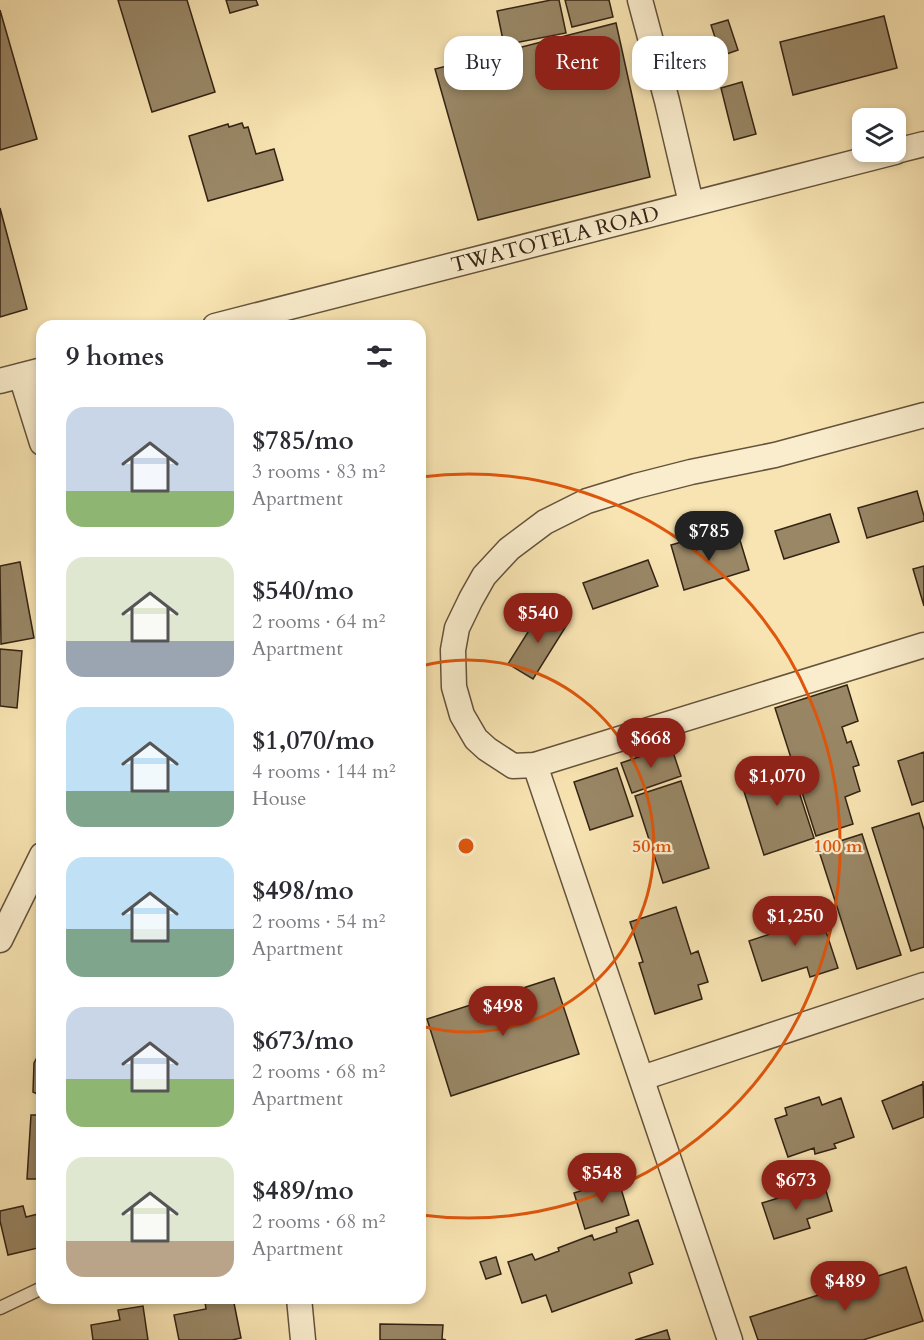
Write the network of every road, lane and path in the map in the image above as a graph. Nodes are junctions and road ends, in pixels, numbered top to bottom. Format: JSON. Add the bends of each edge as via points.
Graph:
{"nodes":[{"id":1,"x":640,"y":0,"type":"edge"},
{"id":2,"x":924,"y":144,"type":"edge"},
{"id":3,"x":906,"y":148,"type":"edge"},
{"id":4,"x":852,"y":162,"type":"edge"},
{"id":5,"x":691,"y":203,"type":"junction"},
{"id":6,"x":238,"y":320,"type":"edge"},
{"id":7,"x":21,"y":376,"type":"edge"},
{"id":8,"x":924,"y":415,"type":"edge"},
{"id":9,"x":36,"y":424,"type":"edge"},
{"id":10,"x":924,"y":645,"type":"edge"},
{"id":11,"x":536,"y":765,"type":"junction"},
{"id":12,"x":36,"y":867,"type":"edge"},
{"id":13,"x":0,"y":940,"type":"edge"},
{"id":14,"x":924,"y":985,"type":"edge"},
{"id":15,"x":642,"y":1078,"type":"junction"},
{"id":16,"x":36,"y":1291,"type":"edge"},
{"id":17,"x":299,"y":1304,"type":"edge"},
{"id":18,"x":0,"y":1308,"type":"edge"},
{"id":19,"x":303,"y":1340,"type":"edge"},
{"id":20,"x":730,"y":1340,"type":"edge"}],
"edges":[{"from":1,"to":5,"type":"street"},
{"from":2,"to":3,"type":"street","name":"TWATOTELA ROAD"},
{"from":4,"to":5,"type":"street","name":"TWATOTELA ROAD"},
{"from":5,"to":6,"type":"street","name":"TWATOTELA ROAD"},
{"from":7,"to":9,"type":"street"},
{"from":8,"to":11,"type":"street","via":[[587,501],[545,522],[509,549],[484,576],[458,628],[453,650],[454,687],[462,715],[476,739],[513,766]]},
{"from":10,"to":11,"type":"street"},
{"from":11,"to":15,"type":"street"},
{"from":12,"to":13,"type":"street"},
{"from":14,"to":15,"type":"street"},
{"from":15,"to":20,"type":"street"},
{"from":16,"to":18,"type":"lane"},
{"from":17,"to":19,"type":"street"}]}
